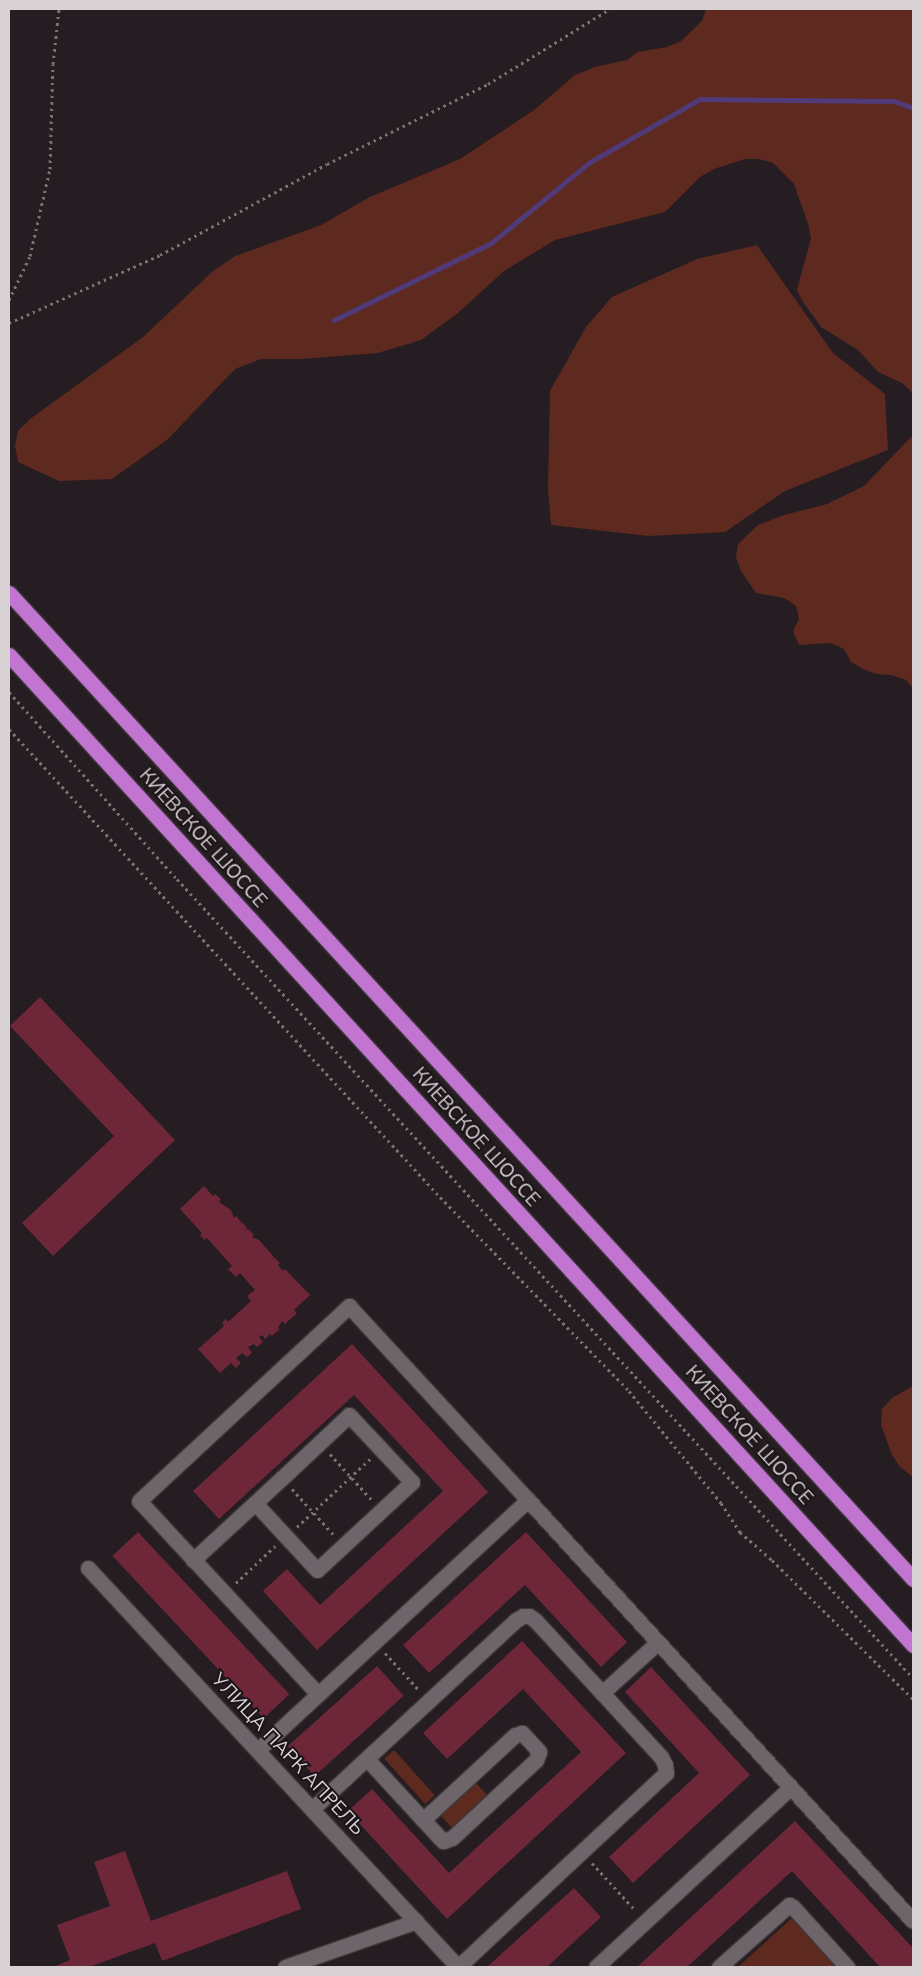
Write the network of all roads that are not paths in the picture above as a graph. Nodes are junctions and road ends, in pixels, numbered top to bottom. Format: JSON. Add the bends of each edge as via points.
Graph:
{"nodes":[{"id":1,"x":9,"y":592,"type":"edge"},
{"id":2,"x":9,"y":655,"type":"edge"},
{"id":3,"x":528,"y":1500,"type":"junction"},
{"id":4,"x":255,"y":1503,"type":"junction"},
{"id":5,"x":193,"y":1560,"type":"junction"},
{"id":6,"x":88,"y":1568,"type":"dead end"},
{"id":7,"x":913,"y":1579,"type":"edge"},
{"id":8,"x":657,"y":1643,"type":"junction"},
{"id":9,"x":913,"y":1645,"type":"edge"},
{"id":10,"x":602,"y":1693,"type":"junction"},
{"id":11,"x":318,"y":1694,"type":"junction"},
{"id":12,"x":258,"y":1750,"type":"junction"},
{"id":13,"x":367,"y":1758,"type":"junction"},
{"id":14,"x":790,"y":1788,"type":"junction"},
{"id":15,"x":312,"y":1809,"type":"junction"},
{"id":16,"x":423,"y":1820,"type":"junction"},
{"id":17,"x":416,"y":1921,"type":"junction"},
{"id":18,"x":913,"y":1921,"type":"edge"},
{"id":19,"x":285,"y":1967,"type":"edge"},
{"id":20,"x":458,"y":1967,"type":"edge"},
{"id":21,"x":596,"y":1967,"type":"edge"},
{"id":22,"x":720,"y":1967,"type":"edge"},
{"id":23,"x":846,"y":1967,"type":"edge"}],
"edges":[{"from":1,"to":7,"type":"highway","name":"КИЕВСКОЕ ШОССЕ"},
{"from":2,"to":9,"type":"highway","name":"КИЕВСКОЕ ШОССЕ"},
{"from":3,"to":5,"type":"street","via":[[349,1306],[139,1501]]},
{"from":3,"to":8,"type":"street"},
{"from":3,"to":11,"type":"street"},
{"from":4,"to":4,"type":"street","via":[[349,1415],[412,1482],[317,1570]]},
{"from":4,"to":5,"type":"street"},
{"from":5,"to":11,"type":"street"},
{"from":6,"to":12,"type":"street","name":"УЛИЦА ПАРК АПРЕЛЬ"},
{"from":8,"to":10,"type":"street"},
{"from":8,"to":14,"type":"street"},
{"from":10,"to":13,"type":"street","via":[[535,1620],[523,1616]]},
{"from":10,"to":20,"type":"street","via":[[661,1757],[666,1773]]},
{"from":11,"to":12,"type":"street"},
{"from":12,"to":15,"type":"street","name":"УЛИЦА ПАРК АПРЕЛЬ"},
{"from":13,"to":15,"type":"street"},
{"from":13,"to":16,"type":"street"},
{"from":14,"to":18,"type":"street"},
{"from":14,"to":21,"type":"street"},
{"from":15,"to":17,"type":"street","name":"УЛИЦА ПАРК АПРЕЛЬ"},
{"from":16,"to":16,"type":"street","via":[[443,1840],[452,1838],[536,1760],[539,1752],[522,1734],[515,1735]]},
{"from":17,"to":19,"type":"street"},
{"from":17,"to":20,"type":"street","name":"УЛИЦА ПАРК АПРЕЛЬ"},
{"from":22,"to":23,"type":"street","via":[[789,1905]]}]}
